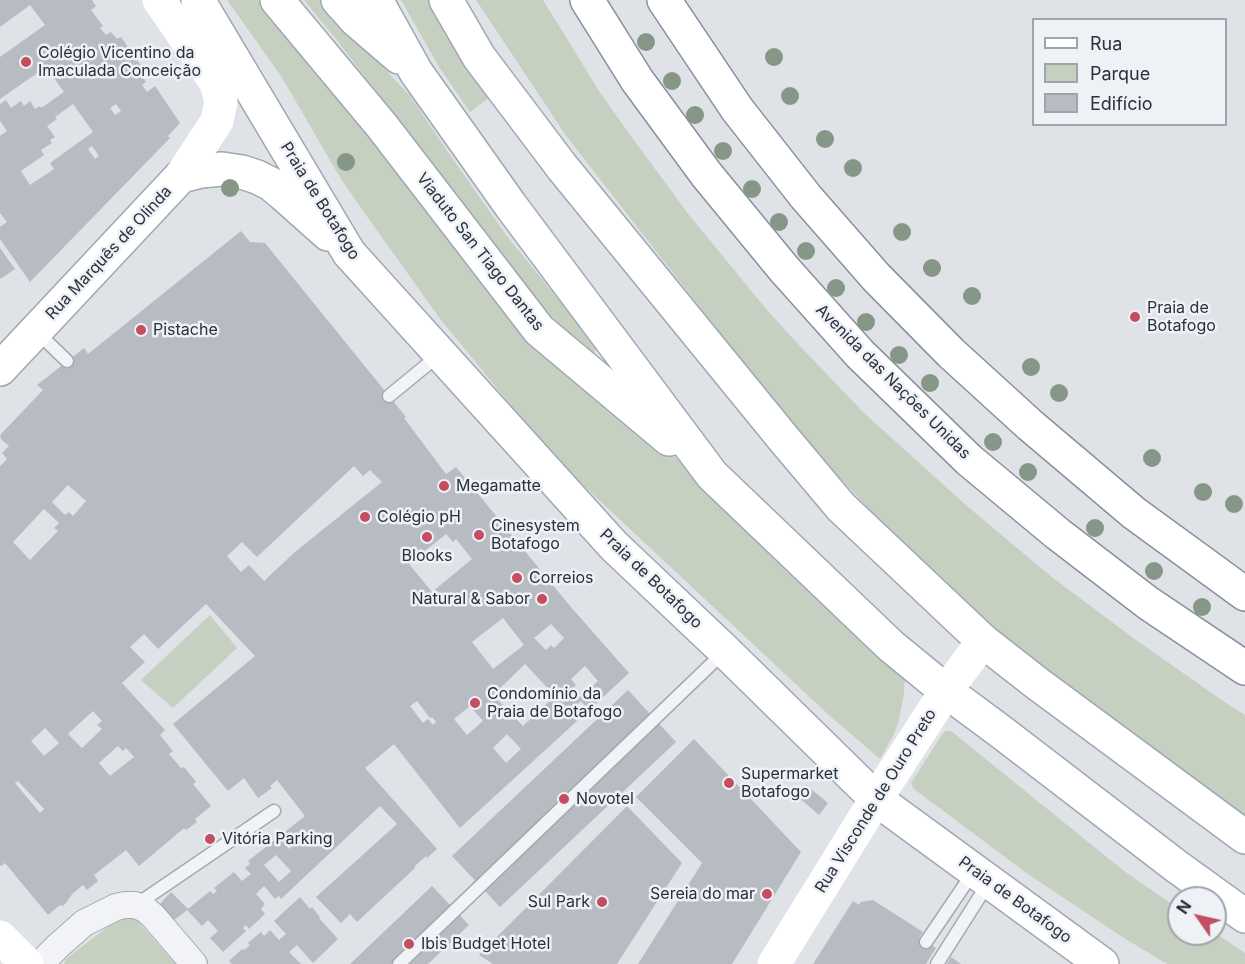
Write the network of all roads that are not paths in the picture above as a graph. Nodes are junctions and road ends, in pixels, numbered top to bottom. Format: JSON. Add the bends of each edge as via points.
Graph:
{"nodes":[{"id":1,"x":159,"y":0,"type":"edge"},
{"id":2,"x":198,"y":0,"type":"edge"},
{"id":3,"x":277,"y":0,"type":"edge"},
{"id":4,"x":338,"y":0,"type":"edge"},
{"id":5,"x":376,"y":0,"type":"edge"},
{"id":6,"x":446,"y":0,"type":"edge"},
{"id":7,"x":587,"y":0,"type":"edge"},
{"id":8,"x":664,"y":0,"type":"edge"},
{"id":9,"x":416,"y":72,"type":"junction"},
{"id":10,"x":181,"y":176,"type":"junction"},
{"id":11,"x":349,"y":253,"type":"junction"},
{"id":12,"x":36,"y":331,"type":"junction"},
{"id":13,"x":440,"y":354,"type":"junction"},
{"id":14,"x":67,"y":361,"type":"dead end"},
{"id":15,"x":1,"y":367,"type":"edge"},
{"id":16,"x":389,"y":396,"type":"dead end"},
{"id":17,"x":712,"y":475,"type":"junction"},
{"id":18,"x":1245,"y":594,"type":"edge"},
{"id":19,"x":983,"y":641,"type":"junction"},
{"id":20,"x":725,"y":651,"type":"junction"},
{"id":21,"x":1245,"y":668,"type":"edge"},
{"id":22,"x":946,"y":691,"type":"junction"},
{"id":23,"x":876,"y":799,"type":"junction"},
{"id":24,"x":274,"y":811,"type":"dead end"},
{"id":25,"x":1245,"y":837,"type":"edge"},
{"id":26,"x":982,"y":876,"type":"junction"},
{"id":27,"x":135,"y":905,"type":"junction"},
{"id":28,"x":1245,"y":916,"type":"edge"},
{"id":29,"x":927,"y":942,"type":"dead end"},
{"id":30,"x":40,"y":964,"type":"edge"},
{"id":31,"x":194,"y":964,"type":"edge"},
{"id":32,"x":399,"y":964,"type":"edge"},
{"id":33,"x":774,"y":964,"type":"edge"},
{"id":34,"x":937,"y":964,"type":"edge"},
{"id":35,"x":1102,"y":964,"type":"edge"}],
"edges":[{"from":1,"to":10,"type":"main road","via":[[216,83],[221,102],[217,121]]},
{"from":2,"to":11,"type":"main road","name":"Praia de Botafogo"},
{"from":3,"to":17,"type":"main road","name":"Viaduto San Tiago Dantas","via":[[382,126],[539,330]]},
{"from":4,"to":9,"type":"main road"},
{"from":5,"to":9,"type":"main road"},
{"from":6,"to":19,"type":"main road","via":[[479,57],[562,167],[790,447],[841,507]]},
{"from":7,"to":21,"type":"main road","name":"Avenida das Nações Unidas","via":[[636,80],[706,174],[860,354],[969,460],[1058,534],[1148,603]]},
{"from":8,"to":18,"type":"main road","via":[[737,109],[806,197],[951,353],[1134,513]]},
{"from":9,"to":17,"type":"main road"},
{"from":10,"to":11,"type":"main road","name":"Rua Marquês de Olinda","via":[[222,169],[257,177],[271,184]]},
{"from":10,"to":12,"type":"main road","name":"Rua Marquês de Olinda"},
{"from":11,"to":13,"type":"main road","name":"Praia de Botafogo"},
{"from":12,"to":14,"type":"lane"},
{"from":12,"to":15,"type":"main road","name":"Rua Marquês de Olinda"},
{"from":13,"to":16,"type":"lane"},
{"from":13,"to":20,"type":"main road","name":"Praia de Botafogo","via":[[614,546]]},
{"from":17,"to":22,"type":"main road","via":[[891,646]]},
{"from":19,"to":22,"type":"main road","name":"Rua Visconde de Ouro Preto"},
{"from":19,"to":25,"type":"main road"},
{"from":20,"to":23,"type":"main road","name":"Praia de Botafogo"},
{"from":20,"to":32,"type":"lane"},
{"from":22,"to":23,"type":"main road","name":"Rua Visconde de Ouro Preto"},
{"from":22,"to":28,"type":"main road"},
{"from":23,"to":26,"type":"main road","name":"Praia de Botafogo"},
{"from":23,"to":33,"type":"main road","name":"Rua Visconde de Ouro Preto"},
{"from":24,"to":27,"type":"lane"},
{"from":26,"to":29,"type":"lane"},
{"from":26,"to":34,"type":"lane"},
{"from":26,"to":35,"type":"main road","name":"Praia de Botafogo"},
{"from":27,"to":30,"type":"street","via":[[116,907],[84,923]]},
{"from":27,"to":31,"type":"street","via":[[153,915]]}]}
